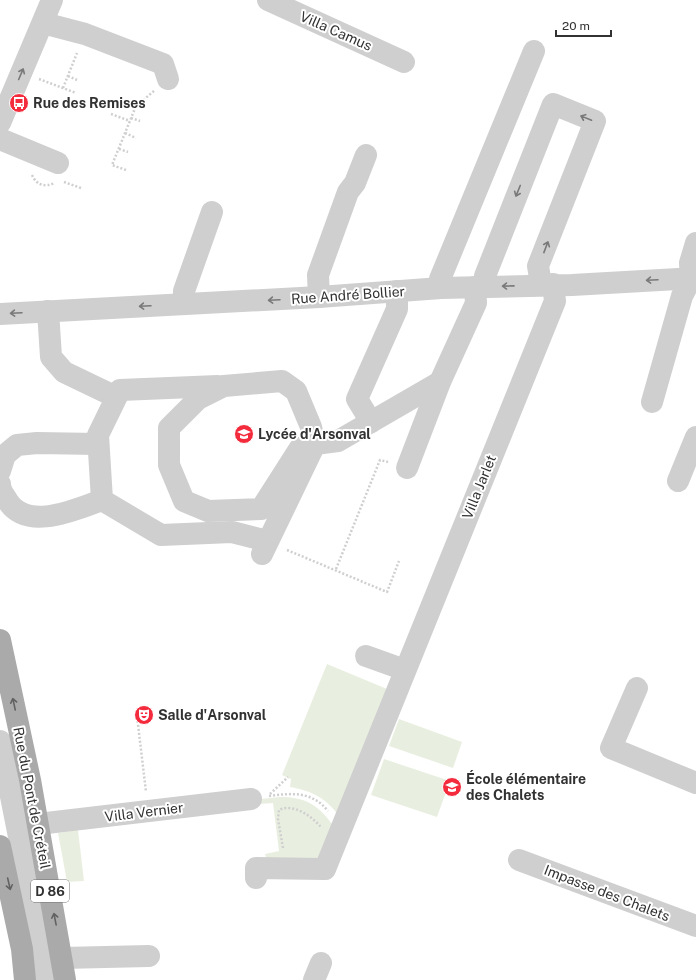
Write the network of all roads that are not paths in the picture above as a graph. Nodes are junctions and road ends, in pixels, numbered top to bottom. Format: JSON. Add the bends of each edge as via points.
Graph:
{"nodes":[{"id":1,"x":52,"y":0,"type":"edge"},
{"id":2,"x":268,"y":0,"type":"edge"},
{"id":3,"x":43,"y":23,"type":"junction"},
{"id":4,"x":534,"y":51,"type":"dead end"},
{"id":5,"x":404,"y":62,"type":"dead end"},
{"id":6,"x":168,"y":79,"type":"road end"},
{"id":7,"x":0,"y":123,"type":"edge"},
{"id":8,"x":0,"y":139,"type":"edge"},
{"id":9,"x":366,"y":155,"type":"dead end"},
{"id":10,"x":58,"y":163,"type":"dead end"},
{"id":11,"x":212,"y":212,"type":"dead end"},
{"id":12,"x":696,"y":243,"type":"edge"},
{"id":13,"x":693,"y":278,"type":"edge"},
{"id":14,"x":547,"y":284,"type":"junction"},
{"id":15,"x":480,"y":287,"type":"junction"},
{"id":16,"x":441,"y":288,"type":"junction"},
{"id":17,"x":397,"y":291,"type":"junction"},
{"id":18,"x":319,"y":297,"type":"junction"},
{"id":19,"x":184,"y":304,"type":"junction"},
{"id":20,"x":48,"y":311,"type":"junction"},
{"id":21,"x":0,"y":314,"type":"edge"},
{"id":22,"x":440,"y":382,"type":"junction"},
{"id":23,"x":224,"y":386,"type":"junction"},
{"id":24,"x":116,"y":398,"type":"junction"},
{"id":25,"x":652,"y":402,"type":"dead end"},
{"id":26,"x":371,"y":422,"type":"junction"},
{"id":27,"x":696,"y":437,"type":"edge"},
{"id":28,"x":98,"y":444,"type":"junction"},
{"id":29,"x":315,"y":444,"type":"junction"},
{"id":30,"x":407,"y":468,"type":"road end"},
{"id":31,"x":0,"y":471,"type":"edge"},
{"id":32,"x":678,"y":482,"type":"dead end"},
{"id":33,"x":0,"y":484,"type":"edge"},
{"id":34,"x":102,"y":500,"type":"junction"},
{"id":35,"x":0,"y":640,"type":"edge"},
{"id":36,"x":366,"y":656,"type":"dead end"},
{"id":37,"x":401,"y":679,"type":"junction"},
{"id":38,"x":637,"y":688,"type":"dead end"},
{"id":39,"x":0,"y":742,"type":"edge"},
{"id":40,"x":696,"y":783,"type":"edge"},
{"id":41,"x":260,"y":797,"type":"road end"},
{"id":42,"x":38,"y":824,"type":"junction"},
{"id":43,"x":0,"y":846,"type":"edge"},
{"id":44,"x":519,"y":860,"type":"dead end"},
{"id":45,"x":256,"y":873,"type":"dead end"},
{"id":46,"x":696,"y":926,"type":"edge"},
{"id":47,"x":149,"y":956,"type":"dead end"},
{"id":48,"x":62,"y":958,"type":"junction"},
{"id":49,"x":25,"y":980,"type":"edge"},
{"id":50,"x":45,"y":980,"type":"edge"},
{"id":51,"x":65,"y":980,"type":"edge"}],
"edges":[{"from":1,"to":3,"type":"street"},
{"from":2,"to":5,"type":"street","name":"Villa Camus"},
{"from":3,"to":6,"type":"street","via":[[85,34],[163,64]]},
{"from":7,"to":3,"type":"street","one_way":true},
{"from":4,"to":16,"type":"street","via":[[440,279]]},
{"from":8,"to":10,"type":"street"},
{"from":9,"to":18,"type":"street","via":[[355,183],[348,192],[318,275]]},
{"from":11,"to":19,"type":"street","via":[[184,291]]},
{"from":12,"to":13,"type":"street","via":[[690,263]]},
{"from":13,"to":14,"type":"street","name":"Rue André Bollier","one_way":true},
{"from":13,"to":25,"type":"street","via":[[682,296]]},
{"from":14,"to":15,"type":"street","name":"Rue André Bollier","one_way":true},
{"from":14,"to":15,"type":"street","name":"Villa Jarlet","one_way":true,"via":[[538,266],[595,121],[553,104]]},
{"from":14,"to":37,"type":"street","name":"Villa Jarlet","via":[[554,301]]},
{"from":15,"to":16,"type":"street","name":"Rue André Bollier"},
{"from":15,"to":22,"type":"street","via":[[476,303]]},
{"from":16,"to":17,"type":"street","name":"Rue André Bollier"},
{"from":17,"to":18,"type":"street","name":"Rue André Bollier"},
{"from":17,"to":26,"type":"street","via":[[397,309],[357,399]]},
{"from":18,"to":19,"type":"street","name":"Rue André Bollier","one_way":true},
{"from":19,"to":20,"type":"street","name":"Rue André Bollier","one_way":true},
{"from":20,"to":21,"type":"street","name":"Rue André Bollier","one_way":true},
{"from":20,"to":24,"type":"street","via":[[51,357],[64,372]]},
{"from":22,"to":26,"type":"street"},
{"from":22,"to":30,"type":"street"},
{"from":23,"to":24,"type":"street","via":[[120,390]]},
{"from":23,"to":29,"type":"street","via":[[282,381],[296,391]]},
{"from":23,"to":29,"type":"street","via":[[198,399],[169,428],[169,465],[184,501],[208,511],[261,509],[300,448]]},
{"from":24,"to":28,"type":"street","via":[[98,435]]},
{"from":26,"to":29,"type":"street","via":[[338,441]]},
{"from":27,"to":32,"type":"street"},
{"from":28,"to":31,"type":"street","via":[[17,445],[5,455]]},
{"from":28,"to":34,"type":"street"},
{"from":29,"to":34,"type":"street","via":[[265,548],[232,532],[161,535]]},
{"from":33,"to":34,"type":"street","via":[[8,504],[19,513],[43,517],[66,514]]},
{"from":42,"to":35,"type":"main road","name":"Rue du Pont de Créteil","number":"D 86","one_way":true},
{"from":36,"to":37,"type":"street"},
{"from":37,"to":45,"type":"street","name":"Villa Jarlet","via":[[325,869]]},
{"from":38,"to":40,"type":"street","via":[[611,748]]},
{"from":39,"to":50,"type":"street","name":"Rue du Pont de Créteil","via":[[44,963]]},
{"from":41,"to":42,"type":"street","name":"Villa Vernier"},
{"from":48,"to":42,"type":"main road","name":"Rue du Pont de Créteil","number":"D 86","one_way":true},
{"from":43,"to":49,"type":"main road","number":"D 86","one_way":true,"via":[[22,949]]},
{"from":44,"to":46,"type":"street","name":"Impasse des Chalets"},
{"from":47,"to":48,"type":"street"},
{"from":48,"to":51,"type":"main road","name":"Rue du Pont de Créteil","number":"D 86"}]}
